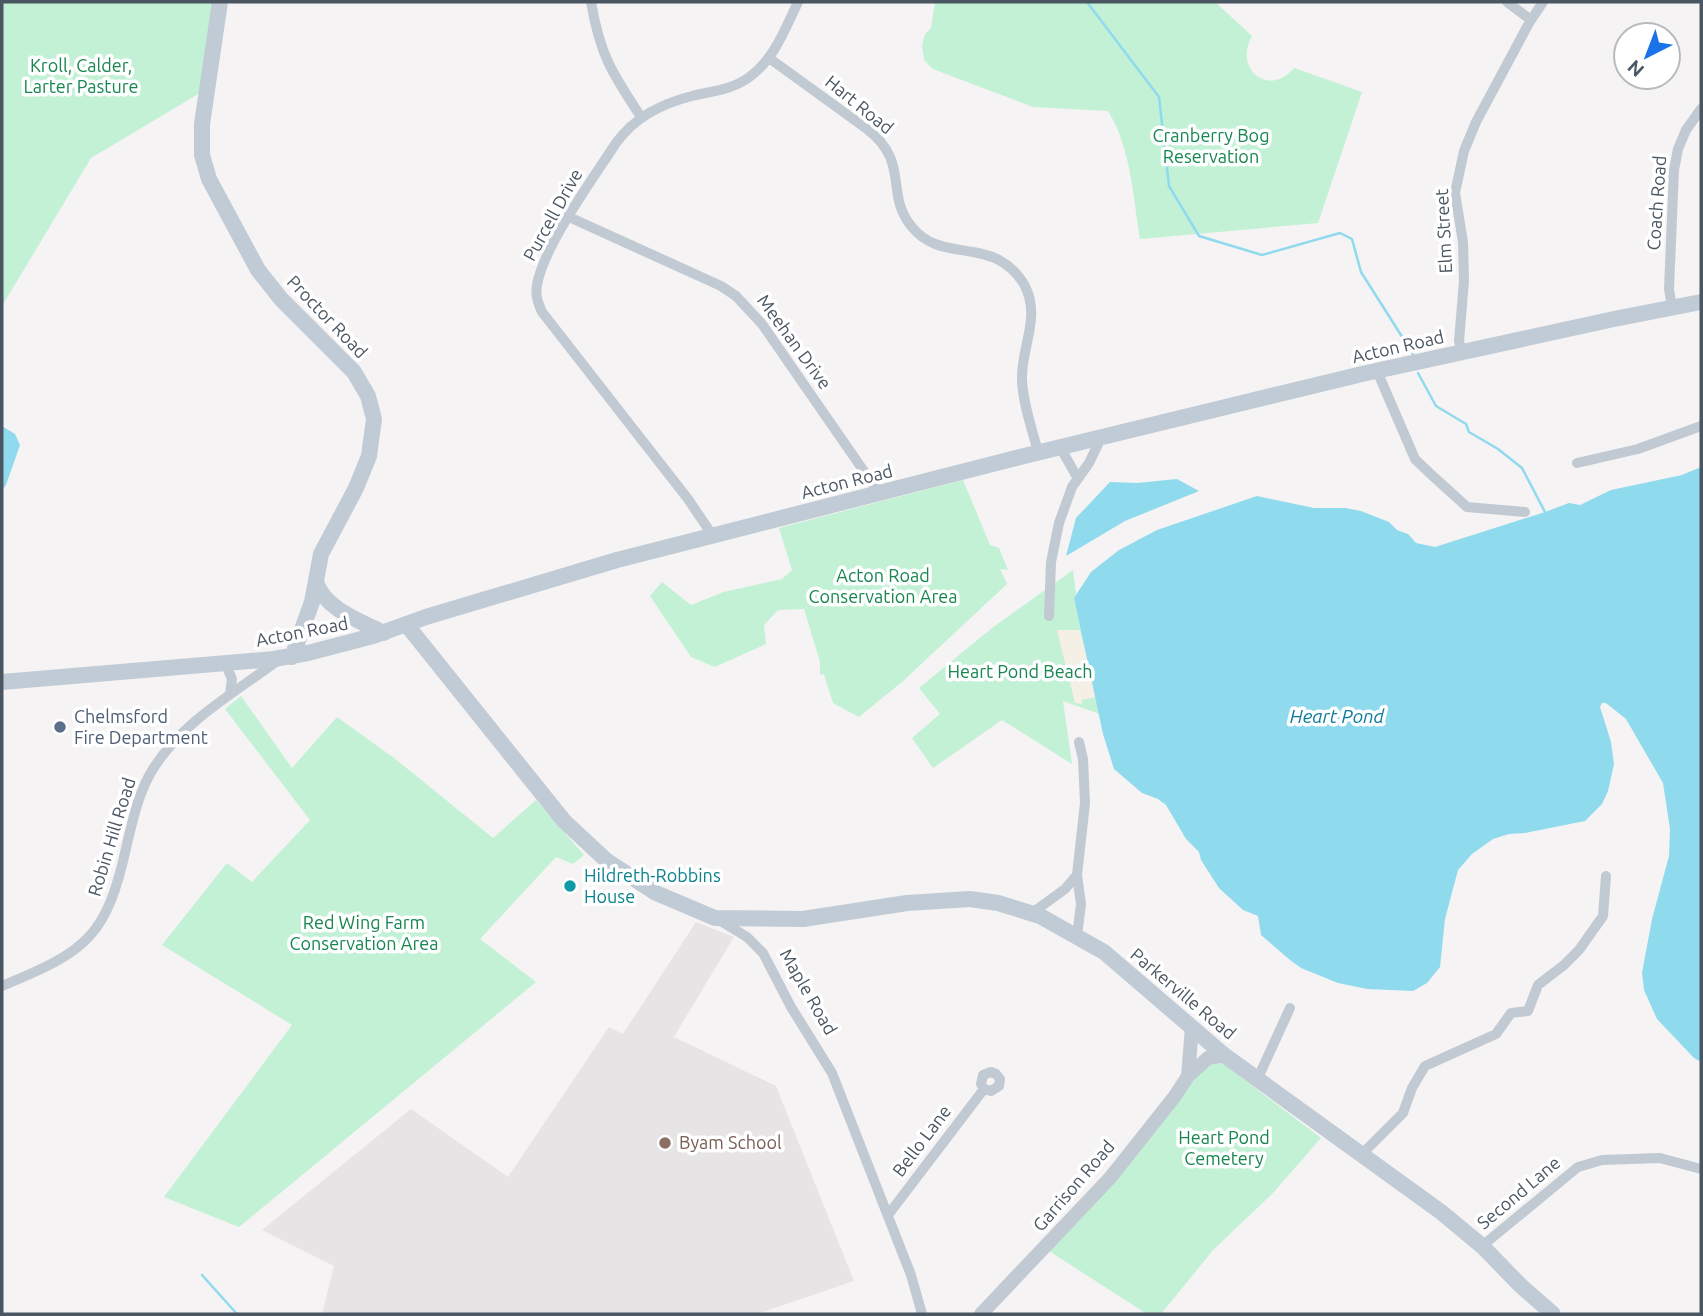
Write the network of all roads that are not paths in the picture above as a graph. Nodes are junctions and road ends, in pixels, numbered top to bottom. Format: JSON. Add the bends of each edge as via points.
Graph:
{"nodes":[{"id":1,"x":220,"y":2,"type":"edge"},
{"id":2,"x":591,"y":2,"type":"edge"},
{"id":3,"x":798,"y":2,"type":"edge"},
{"id":4,"x":1507,"y":2,"type":"edge"},
{"id":5,"x":1543,"y":2,"type":"edge"},
{"id":6,"x":1531,"y":20,"type":"junction"},
{"id":7,"x":769,"y":58,"type":"junction"},
{"id":8,"x":1701,"y":109,"type":"edge"},
{"id":9,"x":641,"y":117,"type":"junction"},
{"id":10,"x":569,"y":218,"type":"junction"},
{"id":11,"x":1701,"y":302,"type":"edge"},
{"id":12,"x":1672,"y":307,"type":"junction"},
{"id":13,"x":1462,"y":352,"type":"junction"},
{"id":14,"x":1377,"y":371,"type":"junction"},
{"id":15,"x":1701,"y":426,"type":"edge"},
{"id":16,"x":1101,"y":438,"type":"junction"},
{"id":17,"x":1060,"y":447,"type":"junction"},
{"id":18,"x":1038,"y":452,"type":"junction"},
{"id":19,"x":1577,"y":463,"type":"dead end"},
{"id":20,"x":1077,"y":477,"type":"junction"},
{"id":21,"x":879,"y":493,"type":"junction"},
{"id":22,"x":1525,"y":512,"type":"dead end"},
{"id":23,"x":713,"y":536,"type":"junction"},
{"id":24,"x":316,"y":582,"type":"junction"},
{"id":25,"x":1049,"y":616,"type":"dead end"},
{"id":26,"x":406,"y":624,"type":"junction"},
{"id":27,"x":384,"y":633,"type":"junction"},
{"id":28,"x":286,"y":657,"type":"junction"},
{"id":29,"x":225,"y":663,"type":"junction"},
{"id":30,"x":2,"y":682,"type":"edge"},
{"id":31,"x":230,"y":694,"type":"junction"},
{"id":32,"x":1079,"y":742,"type":"dead end"},
{"id":33,"x":1077,"y":875,"type":"junction"},
{"id":34,"x":1606,"y":876,"type":"dead end"},
{"id":35,"x":1032,"y":913,"type":"junction"},
{"id":36,"x":715,"y":918,"type":"junction"},
{"id":37,"x":1077,"y":936,"type":"junction"},
{"id":38,"x":2,"y":986,"type":"edge"},
{"id":39,"x":1290,"y":1008,"type":"dead end"},
{"id":40,"x":1192,"y":1027,"type":"junction"},
{"id":41,"x":1224,"y":1055,"type":"junction"},
{"id":42,"x":1188,"y":1076,"type":"junction"},
{"id":43,"x":1257,"y":1080,"type":"junction"},
{"id":44,"x":984,"y":1089,"type":"dead end"},
{"id":45,"x":1361,"y":1155,"type":"junction"},
{"id":46,"x":1701,"y":1169,"type":"edge"},
{"id":47,"x":888,"y":1215,"type":"junction"},
{"id":48,"x":1482,"y":1246,"type":"junction"},
{"id":49,"x":922,"y":1314,"type":"edge"},
{"id":50,"x":981,"y":1314,"type":"edge"},
{"id":51,"x":1553,"y":1314,"type":"edge"}],
"edges":[{"from":1,"to":24,"type":"main road","name":"Proctor Road","via":[[202,131],[209,179],[258,270],[354,372],[374,419],[369,456],[321,554]]},
{"from":2,"to":9,"type":"street","via":[[604,56]]},
{"from":3,"to":7,"type":"street","name":"Purcell Drive"},
{"from":4,"to":6,"type":"street"},
{"from":5,"to":6,"type":"street","name":"Elm Street"},
{"from":6,"to":13,"type":"street","name":"Elm Street","via":[[1476,122],[1455,193],[1463,242]]},
{"from":7,"to":9,"type":"street","name":"Purcell Drive","via":[[737,84]]},
{"from":7,"to":18,"type":"street","name":"Hart Road","via":[[882,142],[893,160],[902,212],[919,235],[944,248],[996,259],[1022,282],[1032,310],[1023,386]]},
{"from":8,"to":12,"type":"street","name":"Coach Road","via":[[1686,130],[1674,170]]},
{"from":9,"to":10,"type":"street","name":"Purcell Drive","via":[[616,143]]},
{"from":10,"to":21,"type":"street","name":"Meehan Drive","via":[[736,296],[762,324]]},
{"from":10,"to":23,"type":"street","name":"Purcell Drive","via":[[548,254],[536,288],[542,312]]},
{"from":11,"to":12,"type":"main road","name":"Acton Road"},
{"from":12,"to":13,"type":"main road","name":"Acton Road"},
{"from":13,"to":14,"type":"main road","name":"Acton Road"},
{"from":14,"to":16,"type":"main road","name":"Acton Road"},
{"from":14,"to":22,"type":"street","via":[[1415,459],[1467,507]]},
{"from":15,"to":19,"type":"street","via":[[1637,449]]},
{"from":16,"to":17,"type":"main road","name":"Acton Road"},
{"from":16,"to":20,"type":"street"},
{"from":17,"to":18,"type":"main road","name":"Acton Road"},
{"from":17,"to":20,"type":"street"},
{"from":18,"to":21,"type":"main road","name":"Acton Road"},
{"from":20,"to":25,"type":"street","via":[[1059,523],[1051,562]]},
{"from":21,"to":23,"type":"main road","name":"Acton Road"},
{"from":23,"to":26,"type":"main road","name":"Acton Road","via":[[617,559]]},
{"from":24,"to":27,"type":"main road","via":[[326,598],[344,612]]},
{"from":24,"to":28,"type":"main road","name":"Proctor Road","via":[[310,611]]},
{"from":26,"to":27,"type":"main road","name":"Acton Road"},
{"from":26,"to":36,"type":"main road","name":"Maple Road","via":[[585,842],[656,893]]},
{"from":27,"to":28,"type":"main road","name":"Acton Road"},
{"from":28,"to":29,"type":"main road","name":"Acton Road"},
{"from":28,"to":31,"type":"street","name":"Robin Hill Road"},
{"from":29,"to":30,"type":"main road","name":"Acton Road"},
{"from":29,"to":31,"type":"street","via":[[232,679]]},
{"from":31,"to":38,"type":"street","name":"Robin Hill Road","via":[[177,737],[152,771],[135,811],[112,901],[89,939],[64,958]]},
{"from":32,"to":33,"type":"street","via":[[1085,803]]},
{"from":33,"to":35,"type":"street"},
{"from":33,"to":37,"type":"street","via":[[1081,904]]},
{"from":34,"to":45,"type":"street","via":[[1603,916],[1564,965],[1538,985],[1528,1011],[1511,1013],[1496,1034],[1424,1066],[1403,1113]]},
{"from":35,"to":36,"type":"main road","name":"Parkerville Road","via":[[970,900],[907,903],[803,919]]},
{"from":35,"to":37,"type":"main road","name":"Parkerville Road"},
{"from":36,"to":47,"type":"street","name":"Maple Road","via":[[747,937],[769,963],[832,1073]]},
{"from":37,"to":40,"type":"main road","name":"Parkerville Road","via":[[1104,952]]},
{"from":39,"to":43,"type":"street"},
{"from":40,"to":41,"type":"main road","name":"Parkerville Road"},
{"from":40,"to":42,"type":"street"},
{"from":41,"to":42,"type":"street","name":"Garrison Road","via":[[1208,1058]]},
{"from":41,"to":43,"type":"main road","name":"Parkerville Road"},
{"from":42,"to":50,"type":"street","name":"Garrison Road","via":[[1110,1178]]},
{"from":43,"to":45,"type":"main road","name":"Parkerville Road"},
{"from":44,"to":47,"type":"street","name":"Bello Lane"},
{"from":45,"to":48,"type":"main road","name":"Parkerville Road"},
{"from":46,"to":48,"type":"street","name":"Second Lane","via":[[1660,1158],[1602,1160],[1578,1167]]},
{"from":47,"to":49,"type":"street","name":"Maple Road"},
{"from":48,"to":51,"type":"main road","name":"Parkerville Road"}]}
